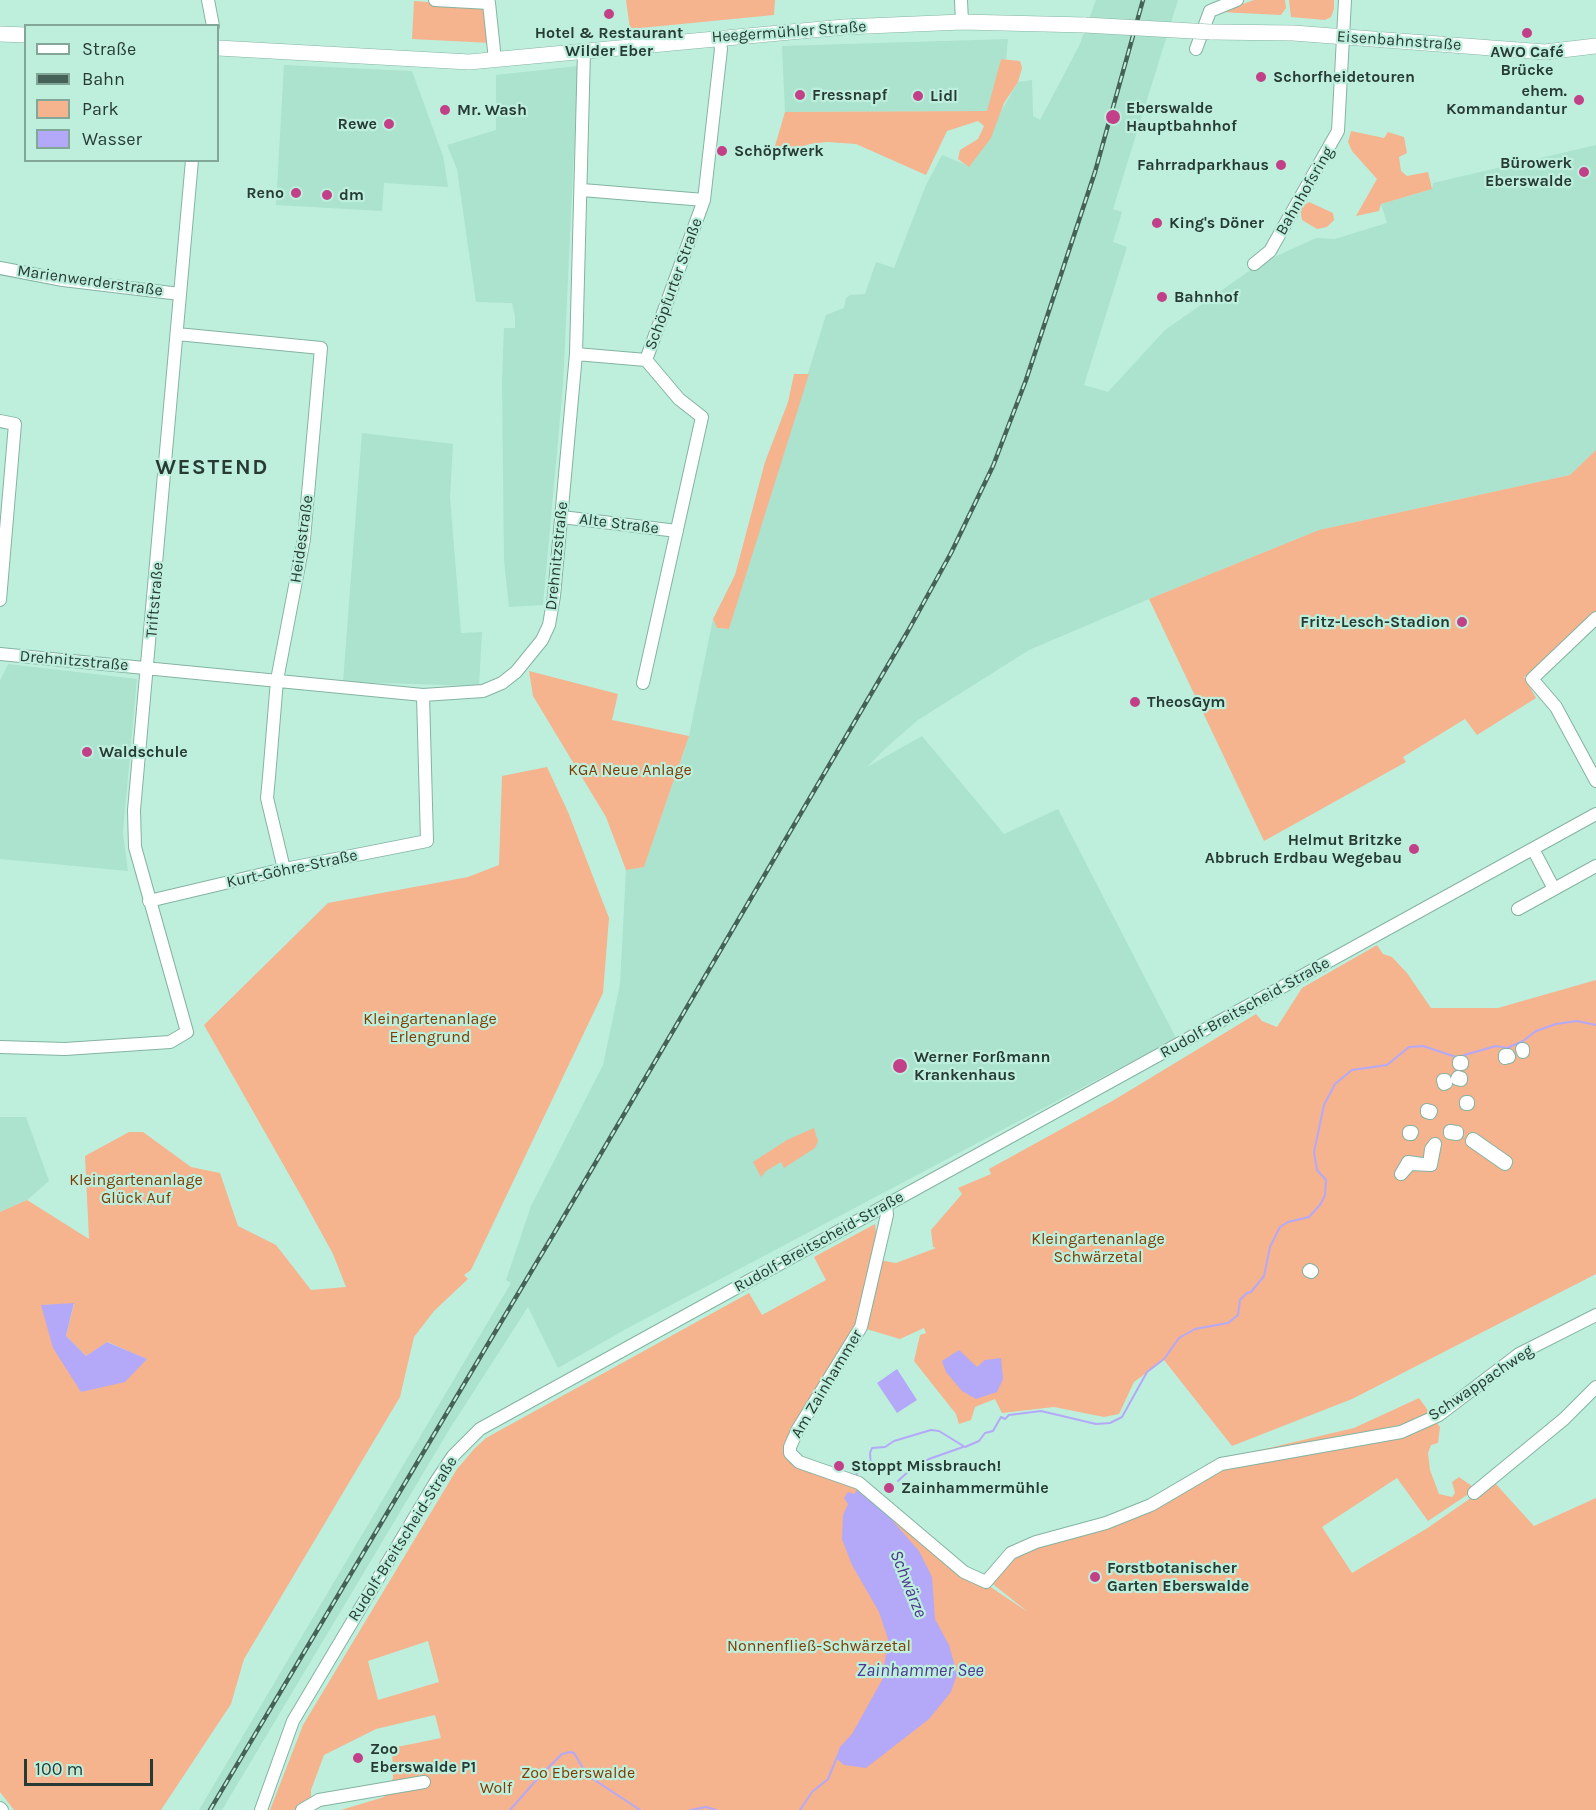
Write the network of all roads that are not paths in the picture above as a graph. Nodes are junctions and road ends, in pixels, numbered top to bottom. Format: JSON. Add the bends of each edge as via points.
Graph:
{"nodes":[{"id":1,"x":208,"y":0,"type":"edge"},
{"id":2,"x":435,"y":0,"type":"edge"},
{"id":3,"x":961,"y":0,"type":"edge"},
{"id":4,"x":1237,"y":0,"type":"edge"},
{"id":5,"x":1345,"y":0,"type":"edge"},
{"id":6,"x":962,"y":22,"type":"junction"},
{"id":7,"x":213,"y":24,"type":"edge"},
{"id":8,"x":1085,"y":25,"type":"joint"},
{"id":9,"x":0,"y":34,"type":"edge"},
{"id":10,"x":24,"y":35,"type":"edge"},
{"id":11,"x":719,"y":37,"type":"junction"},
{"id":12,"x":1343,"y":37,"type":"junction"},
{"id":13,"x":1596,"y":46,"type":"edge"},
{"id":14,"x":219,"y":48,"type":"edge"},
{"id":15,"x":1196,"y":49,"type":"dead end"},
{"id":16,"x":584,"y":51,"type":"junction"},
{"id":17,"x":495,"y":60,"type":"junction"},
{"id":18,"x":192,"y":162,"type":"edge"},
{"id":19,"x":582,"y":190,"type":"junction"},
{"id":20,"x":704,"y":200,"type":"junction"},
{"id":21,"x":1254,"y":264,"type":"dead end"},
{"id":22,"x":0,"y":268,"type":"edge"},
{"id":23,"x":180,"y":294,"type":"junction"},
{"id":24,"x":177,"y":334,"type":"junction"},
{"id":25,"x":576,"y":354,"type":"junction"},
{"id":26,"x":646,"y":360,"type":"junction"},
{"id":27,"x":0,"y":421,"type":"edge"},
{"id":28,"x":562,"y":517,"type":"junction"},
{"id":29,"x":677,"y":531,"type":"junction"},
{"id":30,"x":0,"y":600,"type":"edge"},
{"id":31,"x":1596,"y":618,"type":"edge"},
{"id":32,"x":0,"y":654,"type":"edge"},
{"id":33,"x":149,"y":667,"type":"junction"},
{"id":34,"x":277,"y":680,"type":"junction"},
{"id":35,"x":643,"y":683,"type":"dead end"},
{"id":36,"x":423,"y":695,"type":"junction"},
{"id":37,"x":1596,"y":781,"type":"edge"},
{"id":38,"x":1596,"y":814,"type":"edge"},
{"id":39,"x":1533,"y":849,"type":"junction"},
{"id":40,"x":1596,"y":866,"type":"edge"},
{"id":41,"x":284,"y":869,"type":"junction"},
{"id":42,"x":1554,"y":889,"type":"junction"},
{"id":43,"x":149,"y":901,"type":"junction"},
{"id":44,"x":1518,"y":909,"type":"dead end"},
{"id":45,"x":0,"y":1047,"type":"edge"},
{"id":46,"x":886,"y":1206,"type":"junction"},
{"id":47,"x":1596,"y":1315,"type":"edge"},
{"id":48,"x":1596,"y":1388,"type":"edge"},
{"id":49,"x":1221,"y":1464,"type":"joint"},
{"id":50,"x":1474,"y":1493,"type":"dead end"},
{"id":51,"x":424,"y":1782,"type":"dead end"},
{"id":52,"x":261,"y":1810,"type":"edge"},
{"id":53,"x":302,"y":1810,"type":"edge"}],
"edges":[{"from":1,"to":7,"type":"street"},
{"from":2,"to":17,"type":"street","via":[[489,3]]},
{"from":3,"to":6,"type":"street"},
{"from":4,"to":15,"type":"street","via":[[1206,16]]},
{"from":5,"to":12,"type":"street","name":"Bahnhofsring"},
{"from":6,"to":8,"type":"main road","name":"Heegermühler Straße"},
{"from":6,"to":11,"type":"main road","name":"Heegermühler Straße"},
{"from":8,"to":12,"type":"main road","name":"Eisenbahnstraße","bridge":true},
{"from":9,"to":10,"type":"main road"},
{"from":11,"to":16,"type":"main road","name":"Heegermühler Straße"},
{"from":11,"to":20,"type":"street","name":"Schöpfurter Straße","via":[[721,49]]},
{"from":12,"to":13,"type":"main road","name":"Eisenbahnstraße","via":[[1545,52]]},
{"from":12,"to":21,"type":"street","name":"Bahnhofsring","via":[[1338,131],[1270,251]]},
{"from":14,"to":17,"type":"main road","name":"Heegermühler Straße","via":[[469,62]]},
{"from":16,"to":17,"type":"main road","name":"Heegermühler Straße"},
{"from":16,"to":19,"type":"street","name":"Drehnitzstraße"},
{"from":18,"to":23,"type":"street","name":"Triftstraße"},
{"from":19,"to":20,"type":"street"},
{"from":19,"to":25,"type":"street","name":"Drehnitzstraße"},
{"from":20,"to":26,"type":"street","name":"Schöpfurter Straße"},
{"from":22,"to":23,"type":"street","name":"Marienwerderstraße"},
{"from":23,"to":24,"type":"street","name":"Triftstraße"},
{"from":24,"to":33,"type":"street","name":"Triftstraße"},
{"from":24,"to":34,"type":"street","name":"Heidestraße","via":[[321,348],[304,539]]},
{"from":25,"to":26,"type":"street"},
{"from":25,"to":28,"type":"street","name":"Drehnitzstraße"},
{"from":26,"to":29,"type":"street","name":"Schöpfurter Straße","via":[[679,399],[702,417]]},
{"from":27,"to":30,"type":"street","via":[[15,424]]},
{"from":28,"to":29,"type":"street","name":"Alte Straße"},
{"from":28,"to":36,"type":"street","name":"Drehnitzstraße","via":[[549,625],[530,656],[502,683],[483,691]]},
{"from":29,"to":35,"type":"street","name":"Schöpfurter Straße"},
{"from":31,"to":37,"type":"street","via":[[1532,679],[1556,707]]},
{"from":32,"to":33,"type":"street","name":"Drehnitzstraße"},
{"from":33,"to":34,"type":"street","name":"Drehnitzstraße"},
{"from":33,"to":43,"type":"street","name":"Triftstraße","via":[[134,810],[135,847]]},
{"from":34,"to":36,"type":"street","name":"Drehnitzstraße"},
{"from":34,"to":41,"type":"street","name":"Heidestraße","via":[[267,798]]},
{"from":36,"to":41,"type":"street","name":"Kurt-Göhre-Straße","via":[[427,841]]},
{"from":38,"to":39,"type":"street","name":"Rudolf-Breitscheid-Straße"},
{"from":39,"to":42,"type":"street"},
{"from":39,"to":46,"type":"street","name":"Rudolf-Breitscheid-Straße"},
{"from":40,"to":42,"type":"street"},
{"from":41,"to":43,"type":"street","name":"Kurt-Göhre-Straße"},
{"from":42,"to":44,"type":"street"},
{"from":43,"to":45,"type":"street","name":"Triftstraße","via":[[187,1032],[170,1042],[65,1049]]},
{"from":46,"to":49,"type":"street","name":"Am Zainhammer","via":[[880,1250],[861,1327],[798,1429],[790,1447],[795,1460],[859,1483],[964,1572],[986,1582],[1011,1553],[1151,1505]]},
{"from":46,"to":52,"type":"street","name":"Rudolf-Breitscheid-Straße","via":[[510,1412],[468,1439],[435,1483],[294,1721]]},
{"from":47,"to":49,"type":"street","name":"Schwappachweg","via":[[1519,1354],[1439,1415],[1401,1432]]},
{"from":48,"to":50,"type":"street"},
{"from":51,"to":53,"type":"street","via":[[329,1798]]}]}
